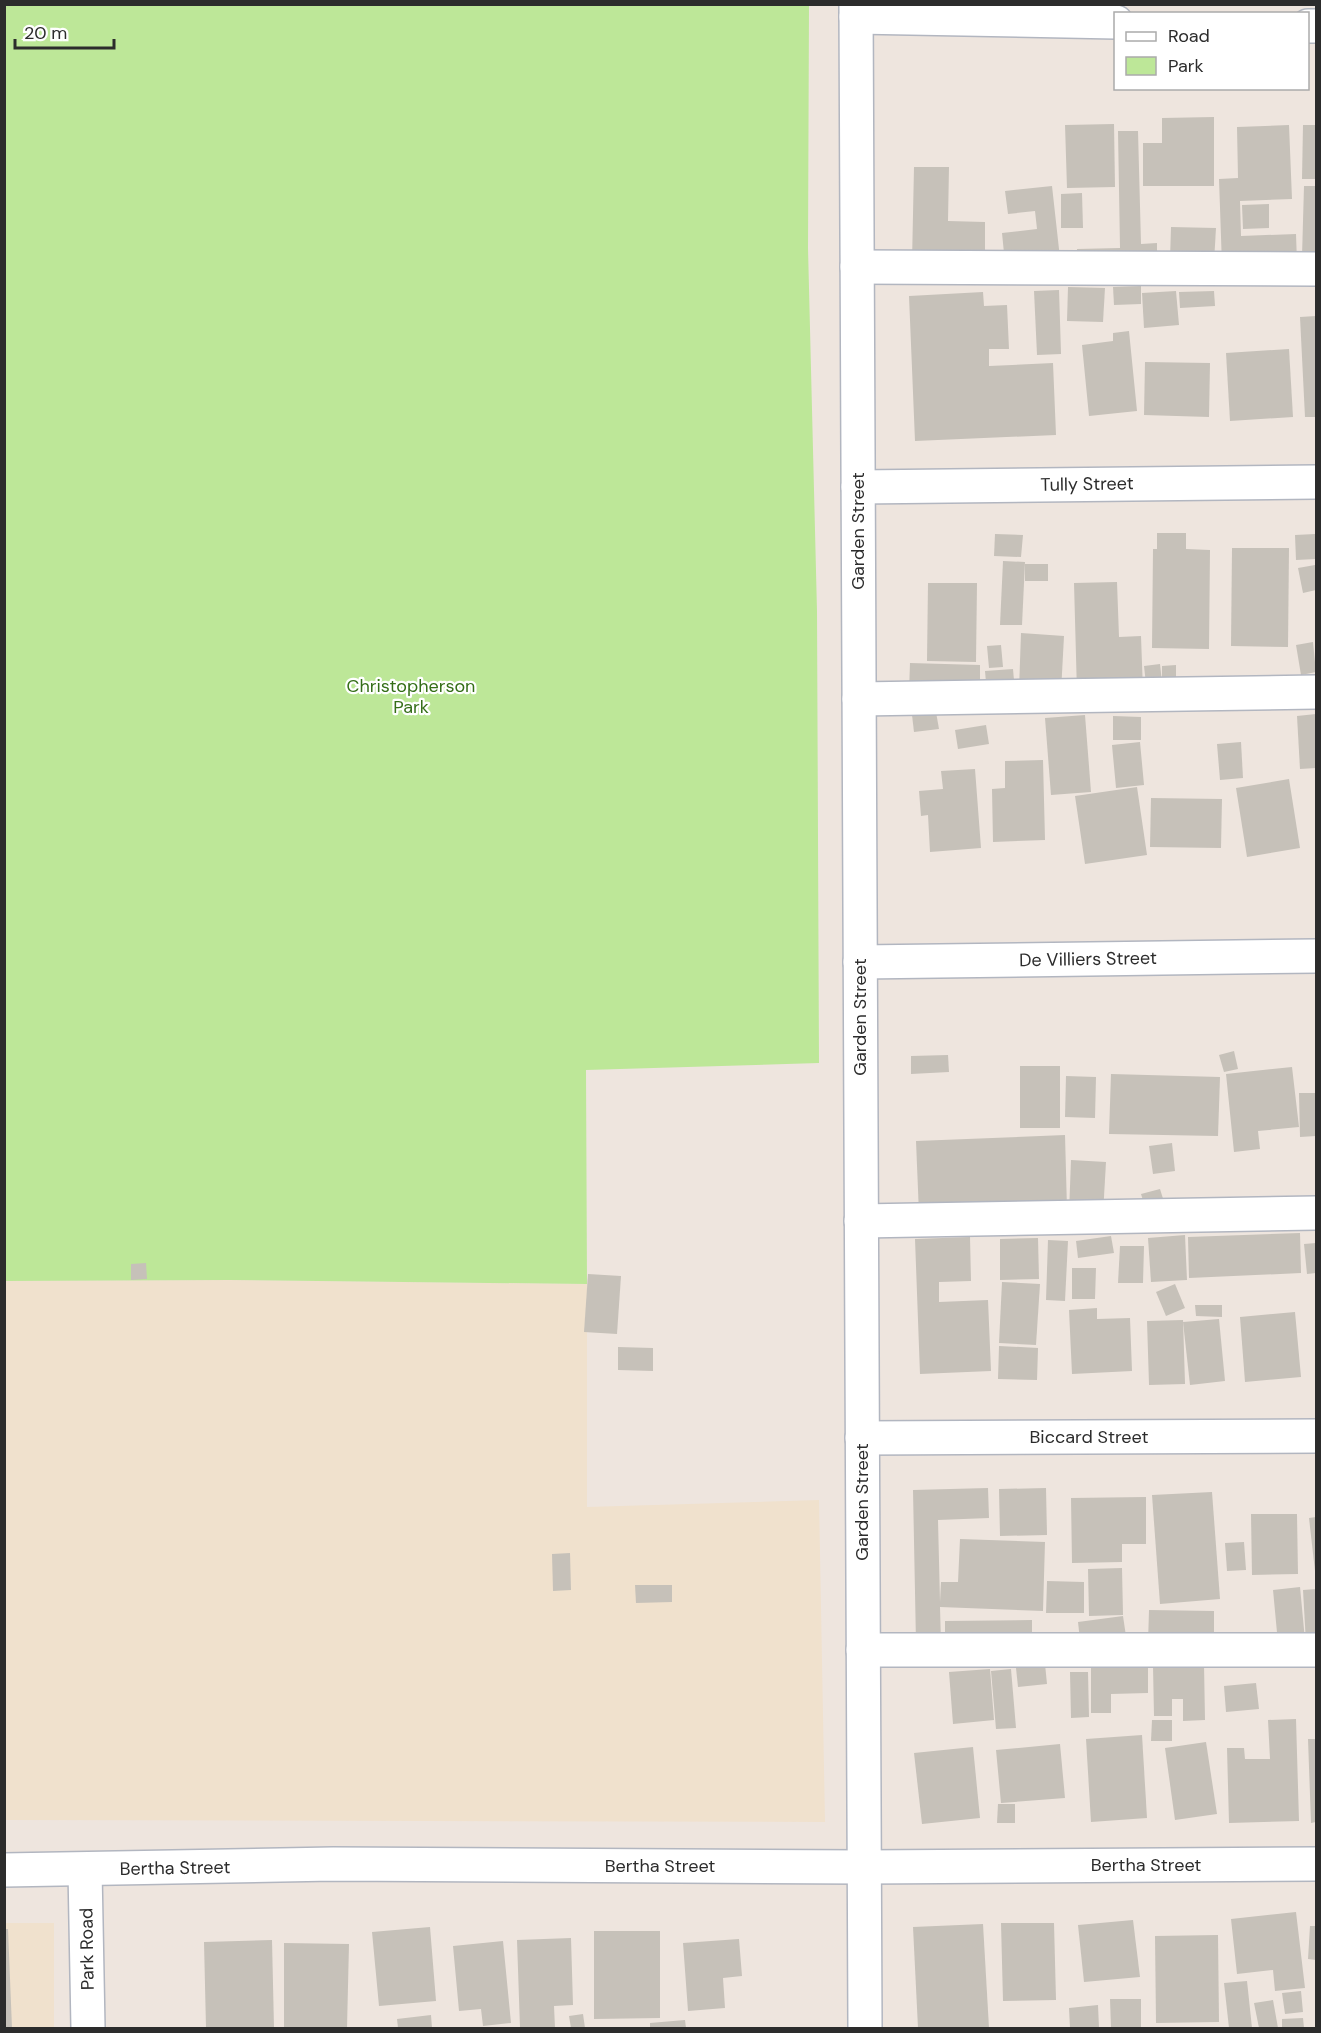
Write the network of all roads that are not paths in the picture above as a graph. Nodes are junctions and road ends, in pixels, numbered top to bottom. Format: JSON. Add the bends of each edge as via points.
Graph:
{"nodes":[{"id":1,"x":856,"y":11,"type":"edge"},
{"id":2,"x":1114,"y":22,"type":"edge"},
{"id":3,"x":857,"y":267,"type":"junction"},
{"id":4,"x":1317,"y":269,"type":"edge"},
{"id":5,"x":1317,"y":482,"type":"edge"},
{"id":6,"x":858,"y":487,"type":"junction"},
{"id":7,"x":1317,"y":692,"type":"edge"},
{"id":8,"x":859,"y":699,"type":"junction"},
{"id":9,"x":1317,"y":956,"type":"edge"},
{"id":10,"x":860,"y":963,"type":"junction"},
{"id":11,"x":1317,"y":1213,"type":"edge"},
{"id":12,"x":861,"y":1221,"type":"junction"},
{"id":13,"x":1317,"y":1436,"type":"edge"},
{"id":14,"x":862,"y":1438,"type":"junction"},
{"id":15,"x":863,"y":1650,"type":"junction"},
{"id":16,"x":1317,"y":1650,"type":"edge"},
{"id":17,"x":1317,"y":1864,"type":"edge"},
{"id":18,"x":864,"y":1867,"type":"junction"},
{"id":19,"x":4,"y":1870,"type":"edge"},
{"id":20,"x":85,"y":1870,"type":"junction"},
{"id":21,"x":88,"y":2028,"type":"edge"},
{"id":22,"x":865,"y":2028,"type":"edge"}],
"edges":[{"from":1,"to":2,"type":"street"},
{"from":1,"to":3,"type":"street","name":"Garden Street"},
{"from":3,"to":4,"type":"street"},
{"from":3,"to":6,"type":"street","name":"Garden Street"},
{"from":5,"to":6,"type":"street","name":"Tully Street"},
{"from":6,"to":8,"type":"street","name":"Garden Street"},
{"from":7,"to":8,"type":"street"},
{"from":8,"to":10,"type":"street","name":"Garden Street"},
{"from":9,"to":10,"type":"street","name":"De Villiers Street"},
{"from":10,"to":12,"type":"street","name":"Garden Street"},
{"from":11,"to":12,"type":"street"},
{"from":12,"to":14,"type":"street","name":"Garden Street"},
{"from":13,"to":14,"type":"street","name":"Biccard Street"},
{"from":14,"to":15,"type":"street","name":"Garden Street"},
{"from":15,"to":16,"type":"street"},
{"from":15,"to":18,"type":"street","name":"Garden Street"},
{"from":17,"to":18,"type":"street","name":"Bertha Street"},
{"from":18,"to":20,"type":"street","name":"Bertha Street","via":[[333,1864]]},
{"from":18,"to":22,"type":"street","name":"Garden Street"},
{"from":19,"to":20,"type":"street","name":"Bertha Street"},
{"from":20,"to":21,"type":"street","name":"Park Road"}]}
